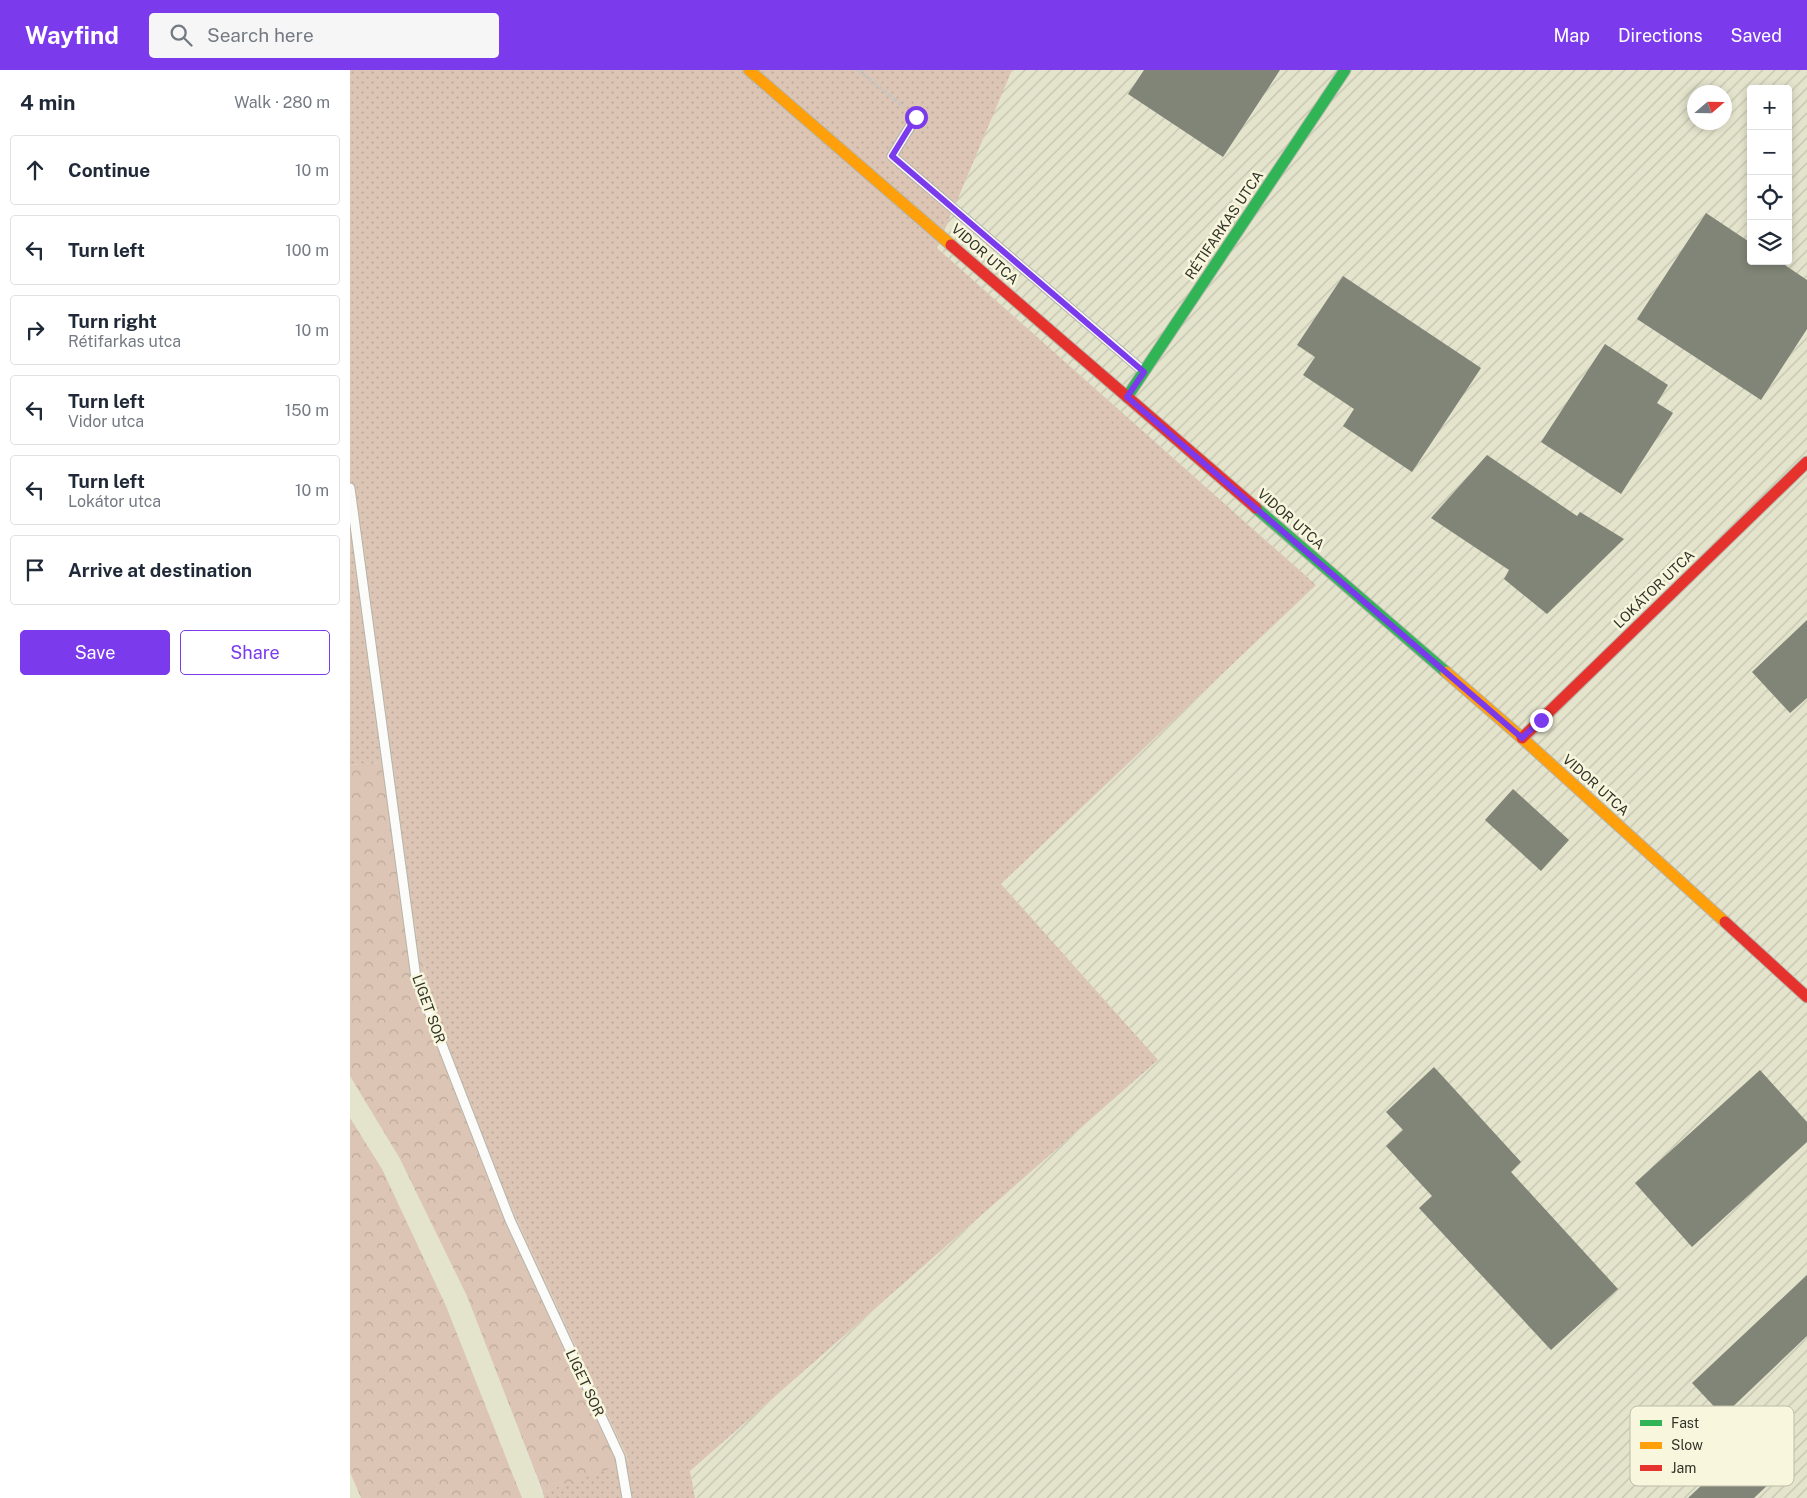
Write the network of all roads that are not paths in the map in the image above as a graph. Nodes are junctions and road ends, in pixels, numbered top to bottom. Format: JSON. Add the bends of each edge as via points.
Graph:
{"nodes":[{"id":1,"x":749,"y":70,"type":"edge"},
{"id":2,"x":1346,"y":70,"type":"edge"},
{"id":3,"x":916,"y":117,"type":"road end"},
{"id":4,"x":1144,"y":372,"type":"junction"},
{"id":5,"x":1127,"y":397,"type":"junction"},
{"id":6,"x":1807,"y":462,"type":"edge"},
{"id":7,"x":350,"y":488,"type":"edge"},
{"id":8,"x":1522,"y":738,"type":"junction"},
{"id":9,"x":1807,"y":997,"type":"edge"},
{"id":10,"x":626,"y":1498,"type":"edge"}],
"edges":[{"from":1,"to":5,"type":"street","name":"VIDOR UTCA"},
{"from":2,"to":4,"type":"street","name":"RÉTIFARKAS UTCA"},
{"from":3,"to":4,"type":"lane","via":[[892,156]]},
{"from":4,"to":5,"type":"street","name":"RÉTIFARKAS UTCA"},
{"from":5,"to":8,"type":"street","name":"VIDOR UTCA"},
{"from":6,"to":8,"type":"street","name":"LOKÁTOR UTCA"},
{"from":7,"to":10,"type":"lane","name":"LIGET SOR","via":[[416,978],[510,1220],[620,1457]]},
{"from":8,"to":9,"type":"street","name":"VIDOR UTCA"}]}
